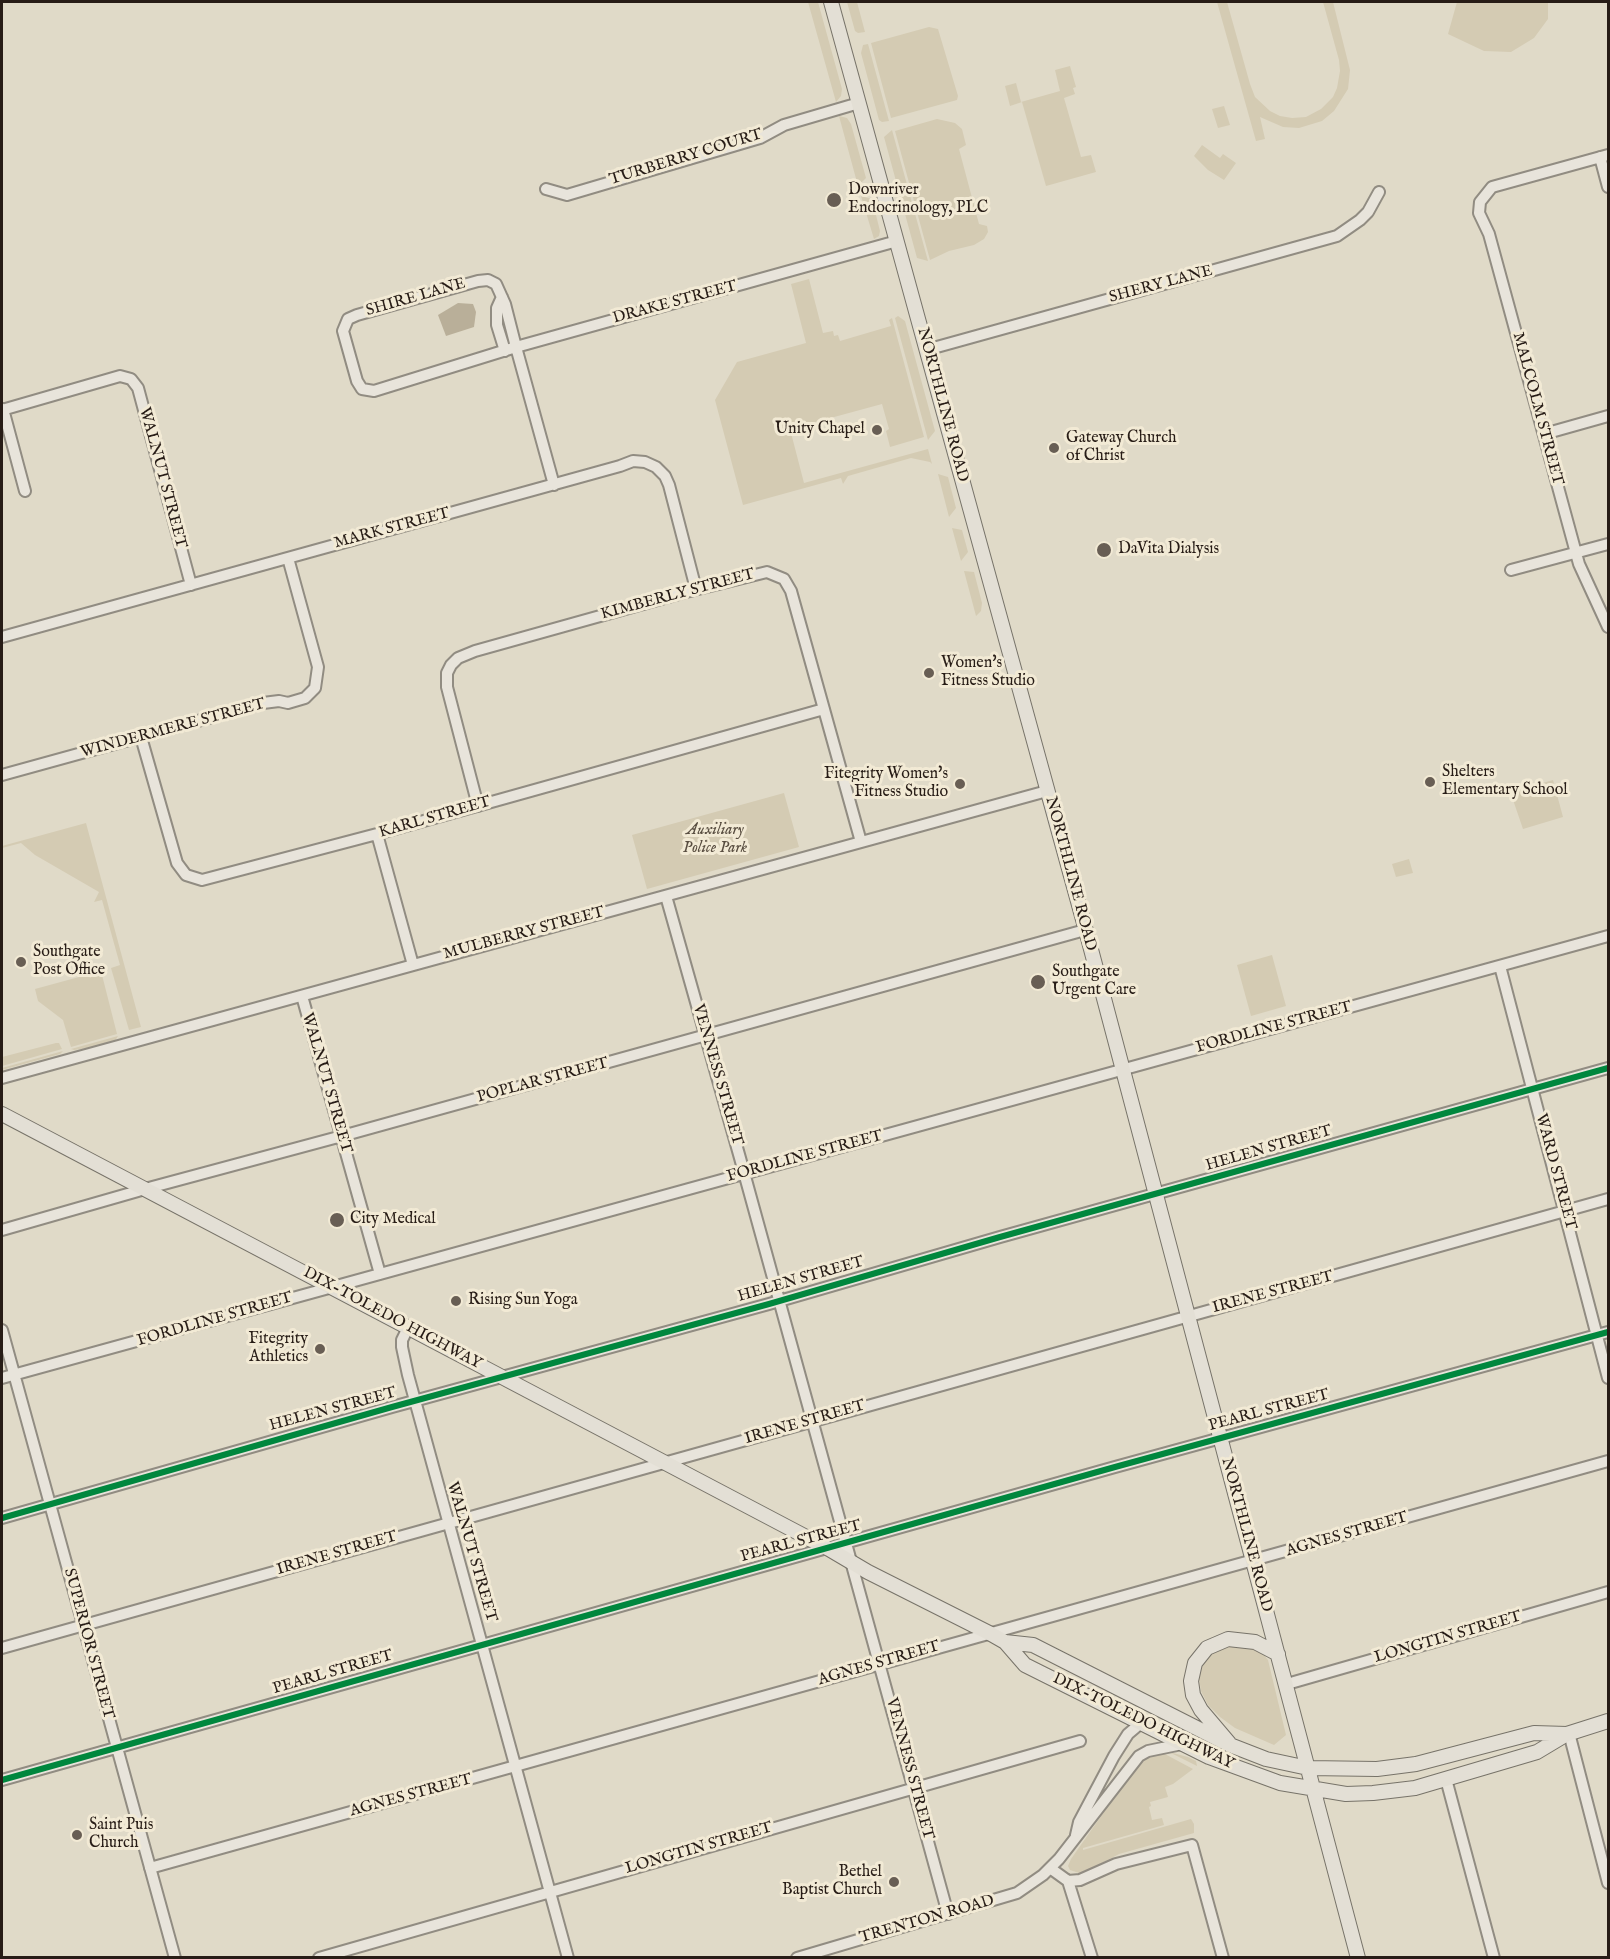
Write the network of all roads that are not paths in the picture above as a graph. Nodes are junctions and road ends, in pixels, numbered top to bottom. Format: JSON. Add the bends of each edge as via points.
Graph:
{"nodes":[{"id":1,"x":831,"y":2,"type":"edge"},
{"id":2,"x":859,"y":103,"type":"junction"},
{"id":3,"x":1604,"y":156,"type":"edge"},
{"id":4,"x":1608,"y":188,"type":"edge"},
{"id":5,"x":546,"y":189,"type":"dead end"},
{"id":6,"x":1379,"y":192,"type":"dead end"},
{"id":7,"x":897,"y":241,"type":"junction"},
{"id":8,"x":502,"y":297,"type":"junction"},
{"id":9,"x":516,"y":346,"type":"junction"},
{"id":10,"x":926,"y":350,"type":"junction"},
{"id":11,"x":505,"y":351,"type":"junction"},
{"id":12,"x":454,"y":366,"type":"joint"},
{"id":13,"x":2,"y":409,"type":"edge"},
{"id":14,"x":1608,"y":416,"type":"edge"},
{"id":15,"x":1544,"y":434,"type":"junction"},
{"id":16,"x":554,"y":485,"type":"junction"},
{"id":17,"x":25,"y":491,"type":"dead end"},
{"id":18,"x":1608,"y":544,"type":"edge"},
{"id":19,"x":1576,"y":553,"type":"junction"},
{"id":20,"x":288,"y":558,"type":"junction"},
{"id":21,"x":1511,"y":570,"type":"dead end"},
{"id":22,"x":191,"y":585,"type":"junction"},
{"id":23,"x":696,"y":589,"type":"junction"},
{"id":24,"x":1608,"y":627,"type":"edge"},
{"id":25,"x":2,"y":637,"type":"edge"},
{"id":26,"x":824,"y":709,"type":"junction"},
{"id":27,"x":141,"y":737,"type":"junction"},
{"id":28,"x":2,"y":775,"type":"edge"},
{"id":29,"x":1047,"y":791,"type":"junction"},
{"id":30,"x":478,"y":806,"type":"junction"},
{"id":31,"x":377,"y":834,"type":"junction"},
{"id":32,"x":861,"y":842,"type":"junction"},
{"id":33,"x":666,"y":896,"type":"junction"},
{"id":34,"x":1085,"y":930,"type":"junction"},
{"id":35,"x":1608,"y":936,"type":"edge"},
{"id":36,"x":413,"y":965,"type":"junction"},
{"id":37,"x":1500,"y":966,"type":"junction"},
{"id":38,"x":302,"y":996,"type":"junction"},
{"id":39,"x":706,"y":1036,"type":"junction"},
{"id":40,"x":1608,"y":1068,"type":"edge"},
{"id":41,"x":1123,"y":1070,"type":"junction"},
{"id":42,"x":2,"y":1078,"type":"edge"},
{"id":43,"x":1532,"y":1090,"type":"junction"},
{"id":44,"x":2,"y":1114,"type":"edge"},
{"id":45,"x":342,"y":1136,"type":"junction"},
{"id":46,"x":745,"y":1174,"type":"junction"},
{"id":47,"x":144,"y":1189,"type":"junction"},
{"id":48,"x":1156,"y":1194,"type":"junction"},
{"id":49,"x":1608,"y":1199,"type":"edge"},
{"id":50,"x":1566,"y":1211,"type":"junction"},
{"id":51,"x":2,"y":1230,"type":"edge"},
{"id":52,"x":380,"y":1274,"type":"junction"},
{"id":53,"x":331,"y":1287,"type":"junction"},
{"id":54,"x":780,"y":1301,"type":"junction"},
{"id":55,"x":1188,"y":1316,"type":"junction"},
{"id":56,"x":408,"y":1328,"type":"junction"},
{"id":57,"x":2,"y":1330,"type":"edge"},
{"id":58,"x":1608,"y":1332,"type":"edge"},
{"id":59,"x":1597,"y":1335,"type":"junction"},
{"id":60,"x":14,"y":1375,"type":"junction"},
{"id":61,"x":500,"y":1377,"type":"junction"},
{"id":62,"x":2,"y":1378,"type":"edge"},
{"id":63,"x":1608,"y":1378,"type":"edge"},
{"id":64,"x":415,"y":1401,"type":"junction"},
{"id":65,"x":812,"y":1420,"type":"junction"},
{"id":66,"x":1221,"y":1439,"type":"junction"},
{"id":67,"x":1608,"y":1461,"type":"edge"},
{"id":68,"x":664,"y":1462,"type":"junction"},
{"id":69,"x":50,"y":1503,"type":"junction"},
{"id":70,"x":2,"y":1518,"type":"edge"},
{"id":71,"x":449,"y":1523,"type":"junction"},
{"id":72,"x":846,"y":1544,"type":"junction"},
{"id":73,"x":829,"y":1549,"type":"junction"},
{"id":74,"x":850,"y":1561,"type":"junction"},
{"id":75,"x":1253,"y":1561,"type":"junction"},
{"id":76,"x":1608,"y":1592,"type":"edge"},
{"id":77,"x":83,"y":1625,"type":"junction"},
{"id":78,"x":991,"y":1634,"type":"junction"},
{"id":79,"x":1005,"y":1642,"type":"junction"},
{"id":80,"x":483,"y":1645,"type":"junction"},
{"id":81,"x":2,"y":1648,"type":"edge"},
{"id":82,"x":1278,"y":1654,"type":"junction"},
{"id":83,"x":880,"y":1664,"type":"junction"},
{"id":84,"x":1287,"y":1684,"type":"junction"},
{"id":85,"x":1608,"y":1721,"type":"edge"},
{"id":86,"x":1141,"y":1724,"type":"junction"},
{"id":87,"x":1568,"y":1733,"type":"junction"},
{"id":88,"x":1208,"y":1735,"type":"junction"},
{"id":89,"x":1080,"y":1741,"type":"dead end"},
{"id":90,"x":1182,"y":1744,"type":"junction"},
{"id":91,"x":1230,"y":1745,"type":"junction"},
{"id":92,"x":117,"y":1747,"type":"junction"},
{"id":93,"x":517,"y":1767,"type":"junction"},
{"id":94,"x":1308,"y":1768,"type":"junction"},
{"id":95,"x":1446,"y":1779,"type":"junction"},
{"id":96,"x":2,"y":1780,"type":"edge"},
{"id":97,"x":914,"y":1787,"type":"junction"},
{"id":98,"x":1314,"y":1789,"type":"junction"},
{"id":99,"x":1076,"y":1836,"type":"junction"},
{"id":100,"x":150,"y":1868,"type":"junction"},
{"id":101,"x":1050,"y":1868,"type":"junction"},
{"id":102,"x":1068,"y":1881,"type":"junction"},
{"id":103,"x":1608,"y":1883,"type":"edge"},
{"id":104,"x":550,"y":1891,"type":"junction"},
{"id":105,"x":948,"y":1914,"type":"junction"},
{"id":106,"x":174,"y":1958,"type":"edge"},
{"id":107,"x":319,"y":1958,"type":"edge"},
{"id":108,"x":568,"y":1958,"type":"edge"},
{"id":109,"x":797,"y":1958,"type":"edge"},
{"id":110,"x":1092,"y":1958,"type":"edge"},
{"id":111,"x":1223,"y":1958,"type":"edge"},
{"id":112,"x":1358,"y":1958,"type":"edge"},
{"id":113,"x":1494,"y":1958,"type":"edge"}],
"edges":[{"from":1,"to":2,"type":"main road","name":"NORTHLINE ROAD"},
{"from":2,"to":5,"type":"street","name":"TURBERRY COURT","via":[[784,125],[760,138],[567,195]]},
{"from":2,"to":7,"type":"main road","name":"NORTHLINE ROAD"},
{"from":3,"to":4,"type":"street"},
{"from":3,"to":15,"type":"street","name":"MALCOLM STREET","via":[[1498,184],[1480,202],[1479,213],[1489,234]]},
{"from":6,"to":10,"type":"street","name":"SHERY LANE","via":[[1368,212],[1337,236]]},
{"from":7,"to":9,"type":"street","name":"DRAKE STREET"},
{"from":7,"to":10,"type":"main road","name":"NORTHLINE ROAD"},
{"from":8,"to":9,"type":"street"},
{"from":8,"to":11,"type":"street","via":[[497,325]]},
{"from":8,"to":12,"type":"street","name":"SHIRE LANE","via":[[496,284],[484,280],[357,315],[345,323],[344,335],[362,389],[368,391],[412,380]]},
{"from":9,"to":11,"type":"street","name":"DRAKE STREET"},
{"from":9,"to":16,"type":"street"},
{"from":10,"to":29,"type":"main road","name":"NORTHLINE ROAD"},
{"from":11,"to":12,"type":"street","name":"DRAKE STREET"},
{"from":13,"to":17,"type":"street"},
{"from":13,"to":22,"type":"street","name":"WALNUT STREET","via":[[104,380],[126,376],[131,379],[138,388]]},
{"from":14,"to":15,"type":"street"},
{"from":15,"to":19,"type":"street","name":"MALCOLM STREET"},
{"from":16,"to":20,"type":"street","name":"MARK STREET"},
{"from":16,"to":23,"type":"street","name":"MARK STREET","via":[[633,461],[656,467],[669,485]]},
{"from":18,"to":19,"type":"street"},
{"from":19,"to":21,"type":"street"},
{"from":19,"to":24,"type":"street","name":"MALCOLM STREET"},
{"from":20,"to":22,"type":"street","name":"MARK STREET"},
{"from":20,"to":27,"type":"street","name":"WINDERMERE STREET","via":[[318,667],[312,692],[297,702],[264,703]]},
{"from":22,"to":25,"type":"street","name":"MARK STREET"},
{"from":23,"to":26,"type":"street","name":"KIMBERLY STREET","via":[[761,572],[784,579],[791,591]]},
{"from":23,"to":30,"type":"street","name":"KIMBERLY STREET","via":[[458,658],[447,673],[447,687]]},
{"from":26,"to":30,"type":"street","name":"KARL STREET"},
{"from":26,"to":32,"type":"street","name":"KIMBERLY STREET"},
{"from":27,"to":28,"type":"street","name":"WINDERMERE STREET"},
{"from":27,"to":31,"type":"street","name":"KARL STREET","via":[[173,851],[183,872],[191,877],[208,879]]},
{"from":29,"to":32,"type":"street","name":"MULBERRY STREET"},
{"from":29,"to":34,"type":"main road","name":"NORTHLINE ROAD"},
{"from":30,"to":31,"type":"street","name":"KARL STREET"},
{"from":31,"to":36,"type":"street"},
{"from":32,"to":33,"type":"street","name":"MULBERRY STREET"},
{"from":33,"to":36,"type":"street","name":"MULBERRY STREET"},
{"from":33,"to":39,"type":"street","name":"VENNESS STREET"},
{"from":34,"to":39,"type":"street","name":"POPLAR STREET"},
{"from":34,"to":41,"type":"main road","name":"NORTHLINE ROAD"},
{"from":35,"to":37,"type":"street","name":"FORDLINE STREET"},
{"from":36,"to":38,"type":"street","name":"MULBERRY STREET"},
{"from":37,"to":41,"type":"street","name":"FORDLINE STREET"},
{"from":37,"to":43,"type":"street","name":"WARD STREET"},
{"from":38,"to":42,"type":"street","name":"MULBERRY STREET"},
{"from":38,"to":45,"type":"street","name":"WALNUT STREET"},
{"from":39,"to":45,"type":"street","name":"POPLAR STREET"},
{"from":39,"to":46,"type":"street","name":"VENNESS STREET"},
{"from":40,"to":43,"type":"street","name":"HELEN STREET"},
{"from":41,"to":46,"type":"street","name":"FORDLINE STREET"},
{"from":41,"to":48,"type":"main road","name":"NORTHLINE ROAD"},
{"from":43,"to":48,"type":"street","name":"HELEN STREET"},
{"from":43,"to":50,"type":"street","name":"WARD STREET"},
{"from":44,"to":47,"type":"main road","name":"DIX-TOLEDO HIGHWAY"},
{"from":45,"to":47,"type":"street","name":"POPLAR STREET"},
{"from":45,"to":52,"type":"street","name":"WALNUT STREET"},
{"from":46,"to":52,"type":"street","name":"FORDLINE STREET"},
{"from":46,"to":54,"type":"street","name":"VENNESS STREET"},
{"from":47,"to":51,"type":"street","name":"POPLAR STREET"},
{"from":47,"to":53,"type":"main road","name":"DIX-TOLEDO HIGHWAY"},
{"from":48,"to":54,"type":"street","name":"HELEN STREET"},
{"from":48,"to":55,"type":"main road","name":"NORTHLINE ROAD"},
{"from":49,"to":50,"type":"street","name":"IRENE STREET"},
{"from":50,"to":55,"type":"street","name":"IRENE STREET"},
{"from":50,"to":59,"type":"street","name":"WARD STREET"},
{"from":52,"to":53,"type":"street","name":"FORDLINE STREET"},
{"from":53,"to":56,"type":"main road","name":"DIX-TOLEDO HIGHWAY"},
{"from":53,"to":60,"type":"street","name":"FORDLINE STREET"},
{"from":54,"to":61,"type":"street","name":"HELEN STREET"},
{"from":54,"to":65,"type":"street","name":"VENNESS STREET"},
{"from":55,"to":65,"type":"street","name":"IRENE STREET"},
{"from":55,"to":66,"type":"main road","name":"NORTHLINE ROAD"},
{"from":56,"to":61,"type":"main road","name":"DIX-TOLEDO HIGHWAY"},
{"from":56,"to":64,"type":"street","name":"WALNUT STREET","via":[[402,1347]]},
{"from":57,"to":60,"type":"street","name":"SUPERIOR STREET"},
{"from":58,"to":59,"type":"street","name":"PEARL STREET"},
{"from":59,"to":63,"type":"street","name":"WARD STREET"},
{"from":59,"to":66,"type":"street","name":"PEARL STREET"},
{"from":60,"to":62,"type":"street","name":"FORDLINE STREET"},
{"from":60,"to":69,"type":"street","name":"SUPERIOR STREET"},
{"from":61,"to":64,"type":"street","name":"HELEN STREET"},
{"from":61,"to":68,"type":"main road","name":"DIX-TOLEDO HIGHWAY"},
{"from":64,"to":69,"type":"street","name":"HELEN STREET"},
{"from":64,"to":71,"type":"street","name":"WALNUT STREET"},
{"from":65,"to":68,"type":"street","name":"IRENE STREET"},
{"from":65,"to":72,"type":"street","name":"VENNESS STREET"},
{"from":66,"to":72,"type":"street","name":"PEARL STREET"},
{"from":66,"to":75,"type":"main road","name":"NORTHLINE ROAD"},
{"from":67,"to":75,"type":"street","name":"AGNES STREET"},
{"from":68,"to":71,"type":"street","name":"IRENE STREET"},
{"from":68,"to":73,"type":"main road","name":"DIX-TOLEDO HIGHWAY"},
{"from":69,"to":70,"type":"street","name":"HELEN STREET"},
{"from":69,"to":77,"type":"street","name":"SUPERIOR STREET"},
{"from":71,"to":77,"type":"street","name":"IRENE STREET"},
{"from":71,"to":80,"type":"street","name":"WALNUT STREET"},
{"from":72,"to":73,"type":"street","name":"PEARL STREET"},
{"from":72,"to":74,"type":"street","name":"VENNESS STREET"},
{"from":73,"to":74,"type":"main road","name":"DIX-TOLEDO HIGHWAY"},
{"from":73,"to":80,"type":"street","name":"PEARL STREET"},
{"from":74,"to":78,"type":"main road","name":"DIX-TOLEDO HIGHWAY"},
{"from":74,"to":83,"type":"street","name":"VENNESS STREET"},
{"from":75,"to":78,"type":"street","name":"AGNES STREET"},
{"from":75,"to":82,"type":"main road","name":"NORTHLINE ROAD"},
{"from":76,"to":84,"type":"street","name":"LONGTIN STREET"},
{"from":77,"to":81,"type":"street","name":"IRENE STREET"},
{"from":77,"to":92,"type":"street","name":"SUPERIOR STREET"},
{"from":78,"to":79,"type":"main road","name":"DIX-TOLEDO HIGHWAY"},
{"from":78,"to":83,"type":"street","name":"AGNES STREET"},
{"from":79,"to":86,"type":"main road","name":"DIX-TOLEDO HIGHWAY","via":[[1025,1665]]},
{"from":79,"to":88,"type":"main road","name":"DIX-TOLEDO HIGHWAY","via":[[1034,1645]]},
{"from":80,"to":92,"type":"street","name":"PEARL STREET"},
{"from":80,"to":93,"type":"street","name":"WALNUT STREET"},
{"from":82,"to":84,"type":"main road","name":"NORTHLINE ROAD"},
{"from":82,"to":91,"type":"main road","via":[[1255,1642],[1228,1639],[1207,1648],[1196,1663],[1191,1681],[1193,1695]]},
{"from":83,"to":93,"type":"street","name":"AGNES STREET"},
{"from":83,"to":97,"type":"street","name":"VENNESS STREET"},
{"from":84,"to":94,"type":"main road","name":"NORTHLINE ROAD"},
{"from":85,"to":87,"type":"main road","name":"DIX-TOLEDO HIGHWAY"},
{"from":86,"to":88,"type":"main road","via":[[1166,1721]]},
{"from":86,"to":90,"type":"main road","name":"DIX-TOLEDO HIGHWAY"},
{"from":86,"to":99,"type":"street","name":"TRENTON ROAD","via":[[1128,1734],[1114,1756],[1079,1822]]},
{"from":87,"to":94,"type":"main road","name":"DIX-TOLEDO HIGHWAY","via":[[1534,1733],[1416,1764],[1377,1769]]},
{"from":87,"to":95,"type":"main road","name":"DIX-TOLEDO HIGHWAY","via":[[1537,1752]]},
{"from":87,"to":103,"type":"street"},
{"from":88,"to":91,"type":"main road","name":"DIX-TOLEDO HIGHWAY"},
{"from":89,"to":97,"type":"street","name":"LONGTIN STREET"},
{"from":90,"to":98,"type":"main road","name":"DIX-TOLEDO HIGHWAY","via":[[1280,1783]]},
{"from":90,"to":99,"type":"street","name":"TRENTON ROAD","via":[[1139,1756]]},
{"from":91,"to":94,"type":"main road","name":"DIX-TOLEDO HIGHWAY"},
{"from":92,"to":96,"type":"street","name":"PEARL STREET"},
{"from":92,"to":100,"type":"street","name":"SUPERIOR STREET"},
{"from":93,"to":100,"type":"street","name":"AGNES STREET"},
{"from":93,"to":104,"type":"street","name":"WALNUT STREET"},
{"from":94,"to":98,"type":"main road","name":"NORTHLINE ROAD"},
{"from":95,"to":98,"type":"main road","name":"DIX-TOLEDO HIGHWAY","via":[[1415,1788],[1373,1793]]},
{"from":95,"to":113,"type":"street"},
{"from":97,"to":104,"type":"street","name":"LONGTIN STREET"},
{"from":97,"to":105,"type":"street","name":"VENNESS STREET"},
{"from":98,"to":112,"type":"main road","name":"NORTHLINE ROAD"},
{"from":99,"to":101,"type":"street","name":"TRENTON ROAD"},
{"from":100,"to":106,"type":"street","name":"SUPERIOR STREET"},
{"from":101,"to":102,"type":"street"},
{"from":101,"to":105,"type":"street","name":"TRENTON ROAD","via":[[1017,1893]]},
{"from":102,"to":110,"type":"street"},
{"from":102,"to":111,"type":"street","via":[[1192,1845]]},
{"from":104,"to":107,"type":"street","name":"LONGTIN STREET"},
{"from":104,"to":108,"type":"street","name":"WALNUT STREET"},
{"from":105,"to":109,"type":"street","name":"TRENTON ROAD"}]}
